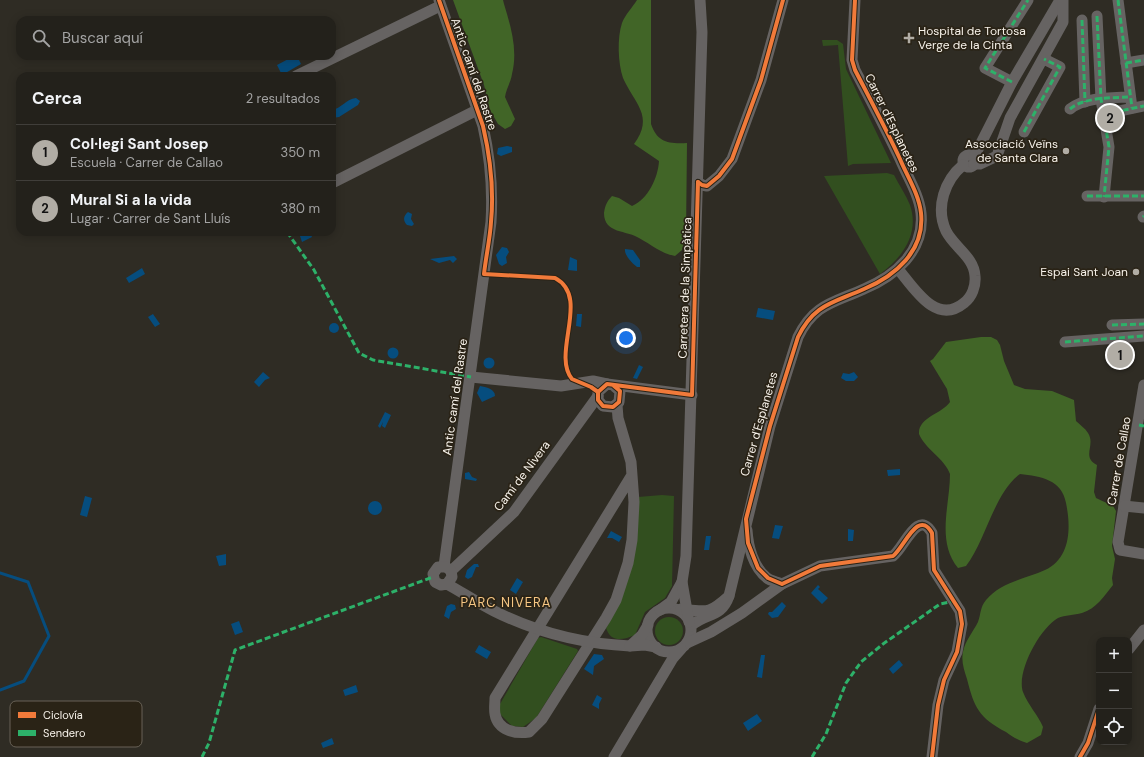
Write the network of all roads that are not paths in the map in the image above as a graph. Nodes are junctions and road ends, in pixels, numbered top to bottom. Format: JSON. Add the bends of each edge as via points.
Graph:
{"nodes":[{"id":1,"x":700,"y":0,"type":"edge"},
{"id":2,"x":783,"y":0,"type":"edge"},
{"id":3,"x":855,"y":0,"type":"edge"},
{"id":4,"x":1028,"y":0,"type":"edge"},
{"id":5,"x":1060,"y":0,"type":"edge"},
{"id":6,"x":1063,"y":0,"type":"edge"},
{"id":7,"x":1118,"y":0,"type":"edge"},
{"id":8,"x":439,"y":3,"type":"edge"},
{"id":9,"x":1097,"y":16,"type":"dead end"},
{"id":10,"x":1082,"y":20,"type":"dead end"},
{"id":11,"x":336,"y":56,"type":"edge"},
{"id":12,"x":1044,"y":59,"type":"junction"},
{"id":13,"x":327,"y":60,"type":"edge"},
{"id":14,"x":1144,"y":60,"type":"edge"},
{"id":15,"x":1126,"y":62,"type":"junction"},
{"id":16,"x":304,"y":72,"type":"edge"},
{"id":17,"x":1012,"y":82,"type":"junction"},
{"id":18,"x":1101,"y":99,"type":"junction"},
{"id":19,"x":1086,"y":102,"type":"junction"},
{"id":20,"x":1131,"y":103,"type":"junction"},
{"id":21,"x":1144,"y":106,"type":"edge"},
{"id":22,"x":1070,"y":109,"type":"dead end"},
{"id":23,"x":477,"y":110,"type":"junction"},
{"id":24,"x":1105,"y":114,"type":"junction"},
{"id":25,"x":1024,"y":132,"type":"dead end"},
{"id":26,"x":971,"y":162,"type":"junction"},
{"id":27,"x":336,"y":181,"type":"edge"},
{"id":28,"x":698,"y":182,"type":"junction"},
{"id":29,"x":1087,"y":196,"type":"dead end"},
{"id":30,"x":1144,"y":196,"type":"edge"},
{"id":31,"x":1104,"y":197,"type":"junction"},
{"id":32,"x":898,"y":269,"type":"junction"},
{"id":33,"x":1144,"y":324,"type":"edge"},
{"id":34,"x":1112,"y":325,"type":"dead end"},
{"id":35,"x":1144,"y":336,"type":"edge"},
{"id":36,"x":1064,"y":342,"type":"dead end"},
{"id":37,"x":471,"y":376,"type":"junction"},
{"id":38,"x":1144,"y":385,"type":"edge"},
{"id":39,"x":692,"y":395,"type":"junction"},
{"id":40,"x":606,"y":397,"type":"junction"},
{"id":41,"x":1141,"y":425,"type":"edge"},
{"id":42,"x":632,"y":475,"type":"junction"},
{"id":43,"x":1124,"y":506,"type":"junction"},
{"id":44,"x":1144,"y":508,"type":"edge"},
{"id":45,"x":746,"y":519,"type":"junction"},
{"id":46,"x":1144,"y":554,"type":"edge"},
{"id":47,"x":447,"y":568,"type":"junction"},
{"id":48,"x":682,"y":582,"type":"junction"},
{"id":49,"x":447,"y":584,"type":"junction"},
{"id":50,"x":782,"y":584,"type":"junction"},
{"id":51,"x":729,"y":596,"type":"junction"},
{"id":52,"x":672,"y":609,"type":"junction"},
{"id":53,"x":687,"y":610,"type":"junction"},
{"id":54,"x":659,"y":611,"type":"junction"},
{"id":55,"x":648,"y":624,"type":"junction"},
{"id":56,"x":690,"y":626,"type":"junction"},
{"id":57,"x":537,"y":628,"type":"junction"},
{"id":58,"x":1144,"y":630,"type":"edge"},
{"id":59,"x":711,"y":632,"type":"junction"},
{"id":60,"x":591,"y":643,"type":"junction"},
{"id":61,"x":685,"y":645,"type":"junction"},
{"id":62,"x":1132,"y":645,"type":"edge"},
{"id":63,"x":630,"y":646,"type":"junction"},
{"id":64,"x":658,"y":648,"type":"junction"},
{"id":65,"x":659,"y":683,"type":"junction"},
{"id":66,"x":1096,"y":718,"type":"edge"},
{"id":67,"x":614,"y":757,"type":"edge"},
{"id":68,"x":932,"y":757,"type":"edge"},
{"id":69,"x":1080,"y":757,"type":"edge"}],
"edges":[{"from":1,"to":28,"type":"street","name":"Carretera de la Simpàtica","via":[[702,32]]},
{"from":2,"to":28,"type":"street","via":[[761,80],[732,159],[713,183],[707,186]]},
{"from":3,"to":32,"type":"street","name":"Carrer d'Esplanetes","via":[[852,48],[855,70],[896,150],[921,212],[920,230],[915,247]]},
{"from":4,"to":17,"type":"street","via":[[984,68]]},
{"from":5,"to":17,"type":"street"},
{"from":6,"to":12,"type":"street","via":[[1063,22]]},
{"from":7,"to":15,"type":"street"},
{"from":8,"to":11,"type":"street"},
{"from":8,"to":23,"type":"street","name":"Antic camí del Rastre"},
{"from":9,"to":18,"type":"street"},
{"from":10,"to":19,"type":"street"},
{"from":12,"to":25,"type":"street","via":[[1060,67]]},
{"from":12,"to":26,"type":"street","via":[[1010,118],[998,156],[980,164]]},
{"from":13,"to":16,"type":"street"},
{"from":14,"to":15,"type":"street"},
{"from":15,"to":20,"type":"street"},
{"from":17,"to":26,"type":"street"},
{"from":18,"to":19,"type":"street"},
{"from":18,"to":20,"type":"street"},
{"from":18,"to":24,"type":"street"},
{"from":19,"to":22,"type":"street","via":[[1076,104]]},
{"from":20,"to":21,"type":"street"},
{"from":20,"to":24,"type":"street"},
{"from":23,"to":27,"type":"street"},
{"from":23,"to":37,"type":"street","name":"Antic camí del Rastre","via":[[487,142],[492,222]]},
{"from":24,"to":31,"type":"street","via":[[1109,147]]},
{"from":26,"to":32,"type":"street","via":[[954,173],[948,183],[942,206],[946,230],[971,262],[976,284],[972,294],[959,307],[951,310],[938,309],[925,302]]},
{"from":28,"to":39,"type":"street","name":"Carretera de la Simpàtica"},
{"from":29,"to":31,"type":"street"},
{"from":30,"to":31,"type":"street"},
{"from":32,"to":45,"type":"street","name":"Carrer d'Esplanetes","via":[[880,283],[814,312],[805,323],[798,337],[770,426]]},
{"from":33,"to":34,"type":"street"},
{"from":35,"to":36,"type":"street"},
{"from":37,"to":40,"type":"street","via":[[561,386],[593,381]]},
{"from":37,"to":47,"type":"street","name":"Antic camí del Rastre"},
{"from":38,"to":41,"type":"street","name":"Carrer de Callao"},
{"from":39,"to":40,"type":"street","via":[[632,388]]},
{"from":39,"to":48,"type":"street","name":"Carretera de la Simpàtica","via":[[686,556]]},
{"from":40,"to":42,"type":"street","via":[[618,418],[627,446]]},
{"from":40,"to":47,"type":"street","name":"Camí de Nivera","via":[[514,512]]},
{"from":41,"to":43,"type":"street","name":"Carrer de Callao"},
{"from":42,"to":57,"type":"street"},
{"from":42,"to":60,"type":"street","via":[[634,521],[628,563],[616,600]]},
{"from":43,"to":44,"type":"street"},
{"from":43,"to":46,"type":"street","name":"Carrer de Callao","via":[[1118,542],[1120,550]]},
{"from":45,"to":50,"type":"street","via":[[748,543],[758,568],[768,578]]},
{"from":45,"to":51,"type":"street","name":"Carrer d'Esplanetes"},
{"from":47,"to":49,"type":"street","via":[[452,577]]},
{"from":47,"to":49,"type":"street","via":[[435,569],[433,577],[438,584]]},
{"from":48,"to":53,"type":"street","name":"Carretera de la Simpàtica"},
{"from":48,"to":54,"type":"street","name":"Carretera de la Simpàtica","via":[[670,602]]},
{"from":49,"to":57,"type":"street","via":[[494,611]]},
{"from":50,"to":59,"type":"street"},
{"from":50,"to":68,"type":"street","via":[[820,566],[894,556],[913,529],[924,524],[929,528],[932,533],[934,570],[960,611],[962,624],[957,652],[944,680],[938,705]]},
{"from":51,"to":53,"type":"street","via":[[709,611]]},
{"from":51,"to":56,"type":"street","name":"Carrer d'Esplanetes","via":[[727,603],[719,612],[697,620]]},
{"from":52,"to":53,"type":"street"},
{"from":52,"to":54,"type":"street"},
{"from":52,"to":56,"type":"street","via":[[683,613]]},
{"from":53,"to":56,"type":"street","name":"Carretera de la Simpàtica"},
{"from":54,"to":55,"type":"street"},
{"from":55,"to":63,"type":"street","via":[[642,635]]},
{"from":55,"to":64,"type":"street","via":[[648,637]]},
{"from":56,"to":59,"type":"street","via":[[696,632]]},
{"from":56,"to":61,"type":"street"},
{"from":57,"to":60,"type":"street"},
{"from":57,"to":60,"type":"street","via":[[495,698],[495,715],[503,728],[517,734],[529,732],[542,719]]},
{"from":58,"to":62,"type":"street"},
{"from":59,"to":61,"type":"street"},
{"from":60,"to":63,"type":"street"},
{"from":61,"to":64,"type":"street","via":[[672,652]]},
{"from":61,"to":65,"type":"street","via":[[673,658]]},
{"from":63,"to":64,"type":"street","via":[[645,645]]},
{"from":64,"to":65,"type":"street","via":[[662,668]]},
{"from":65,"to":67,"type":"street"},
{"from":66,"to":69,"type":"street","via":[[1088,743]]}]}
